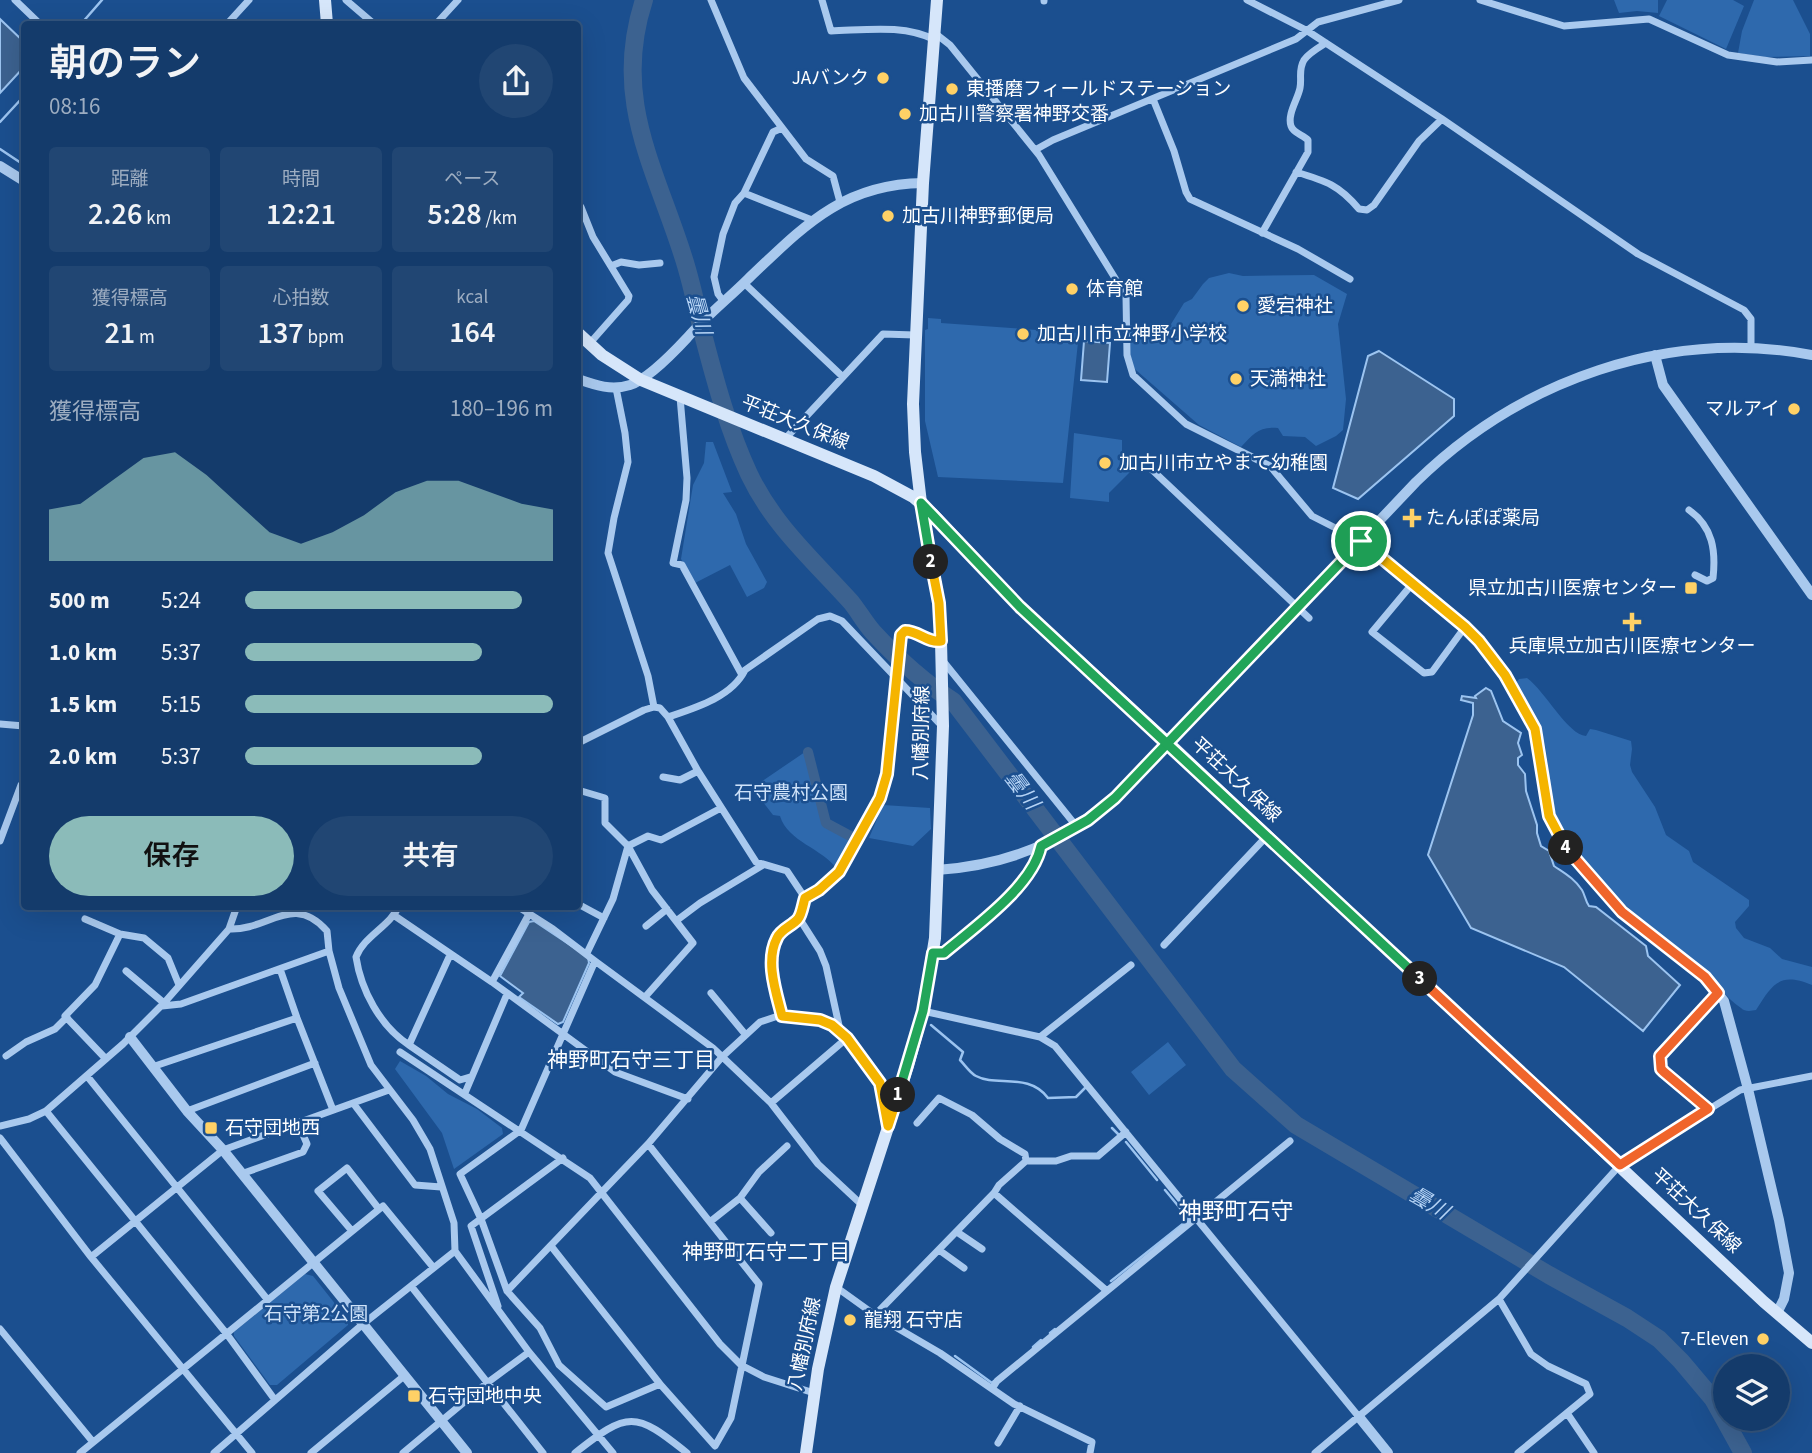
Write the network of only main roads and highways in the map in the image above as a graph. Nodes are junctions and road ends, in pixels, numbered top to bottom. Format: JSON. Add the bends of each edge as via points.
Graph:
{"nodes":[{"id":1,"x":325,"y":0,"type":"edge"},
{"id":2,"x":937,"y":0,"type":"edge"},
{"id":3,"x":327,"y":21,"type":"edge"},
{"id":4,"x":581,"y":336,"type":"edge"},
{"id":5,"x":921,"y":503,"type":"junction"},
{"id":6,"x":1812,"y":1343,"type":"edge"},
{"id":7,"x":806,"y":1453,"type":"edge"}],
"edges":[{"from":1,"to":3,"type":"main road"},
{"from":2,"to":5,"type":"main road","name":"八幡別府線","via":[[915,335],[913,404]]},
{"from":4,"to":5,"type":"main road","name":"平荘大久保線","via":[[641,380],[874,476]]},
{"from":5,"to":6,"type":"main road","name":"平荘大久保線","via":[[1020,607]]},
{"from":5,"to":7,"type":"main road","name":"八幡別府線","via":[[941,641],[943,726],[933,953],[923,1011],[836,1287]]}]}
